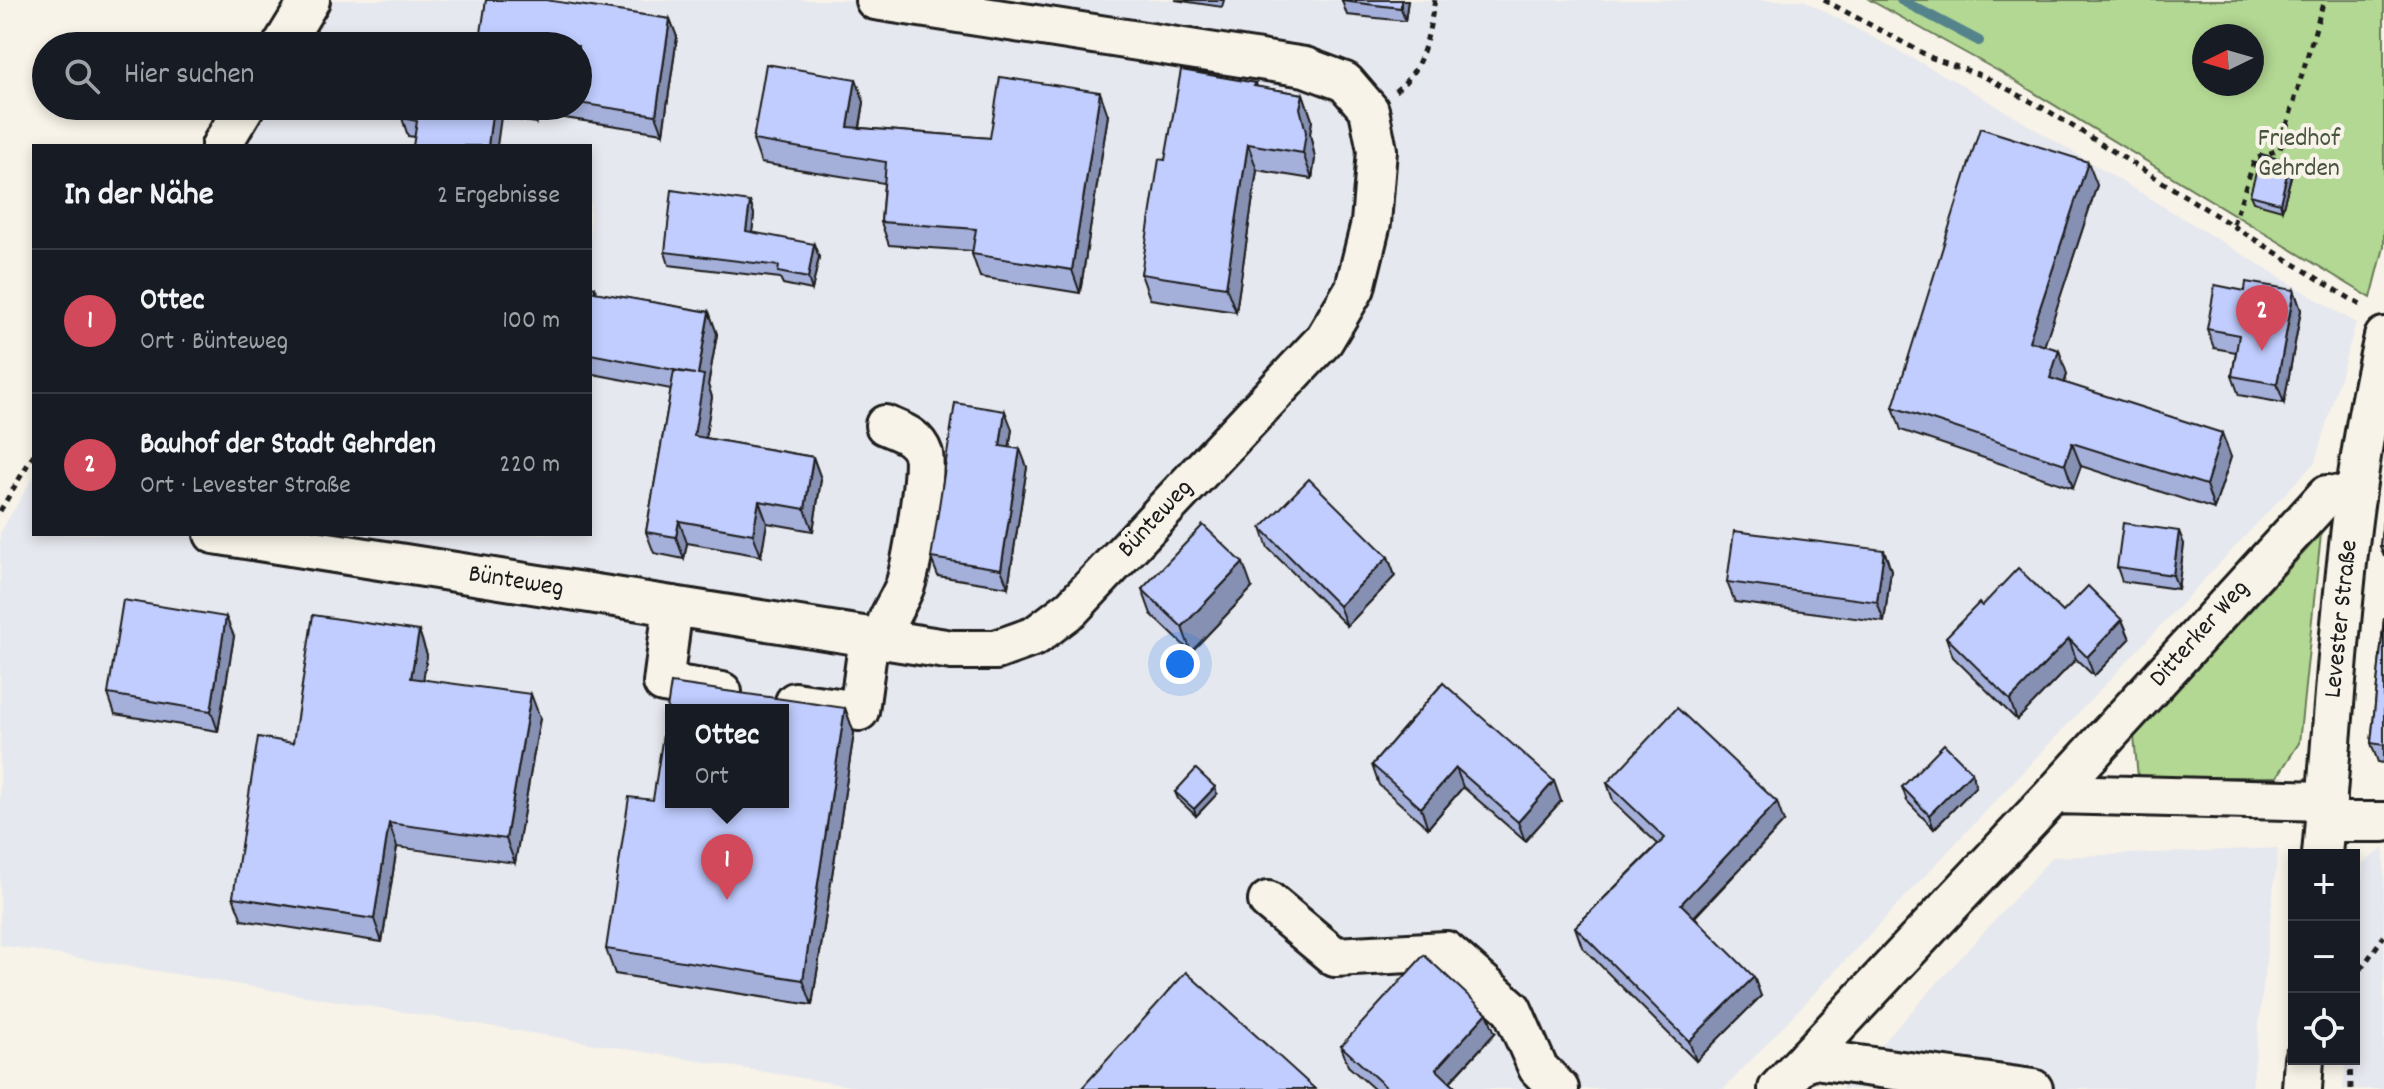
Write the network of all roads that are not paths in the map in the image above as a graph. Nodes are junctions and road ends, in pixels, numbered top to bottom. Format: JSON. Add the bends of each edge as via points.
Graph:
{"nodes":[{"id":1,"x":310,"y":0,"type":"edge"},
{"id":2,"x":875,"y":0,"type":"edge"},
{"id":3,"x":291,"y":32,"type":"edge"},
{"id":4,"x":237,"y":120,"type":"edge"},
{"id":5,"x":222,"y":144,"type":"edge"},
{"id":6,"x":2379,"y":324,"type":"edge"},
{"id":7,"x":885,"y":425,"type":"dead end"},
{"id":8,"x":2355,"y":498,"type":"junction"},
{"id":9,"x":227,"y":536,"type":"edge"},
{"id":10,"x":673,"y":606,"type":"junction"},
{"id":11,"x":876,"y":638,"type":"junction"},
{"id":12,"x":2054,"y":794,"type":"junction"},
{"id":13,"x":2384,"y":822,"type":"edge"},
{"id":14,"x":2325,"y":826,"type":"edge"},
{"id":15,"x":1268,"y":901,"type":"dead end"},
{"id":16,"x":2304,"y":1065,"type":"edge"},
{"id":17,"x":1789,"y":1079,"type":"edge"},
{"id":18,"x":1559,"y":1089,"type":"edge"},
{"id":19,"x":2033,"y":1089,"type":"edge"},
{"id":20,"x":2302,"y":1089,"type":"edge"}],
"edges":[{"from":1,"to":3,"type":"street"},
{"from":2,"to":11,"type":"street","name":"Bünteweg","via":[[1305,67],[1345,82],[1369,110],[1377,150],[1371,223],[1355,288],[1324,340],[1072,608],[1035,636],[996,650],[952,650]]},
{"from":4,"to":5,"type":"street"},
{"from":6,"to":8,"type":"street","name":"Levester Straße"},
{"from":7,"to":11,"type":"street","via":[[912,437],[925,456],[905,587]]},
{"from":8,"to":12,"type":"street","name":"Ditterker Weg","via":[[2327,495]]},
{"from":8,"to":14,"type":"street","name":"Levester Straße"},
{"from":9,"to":10,"type":"street","name":"Bünteweg"},
{"from":10,"to":11,"type":"street","name":"Bünteweg"},
{"from":10,"to":11,"type":"street","via":[[663,683],[859,711]]},
{"from":12,"to":14,"type":"street"},
{"from":12,"to":17,"type":"street","name":"Ditterker Weg"},
{"from":13,"to":14,"type":"street"},
{"from":15,"to":18,"type":"street","via":[[1335,957],[1446,951],[1512,1009],[1538,1068]]},
{"from":16,"to":20,"type":"street"},
{"from":17,"to":19,"type":"street"}]}
